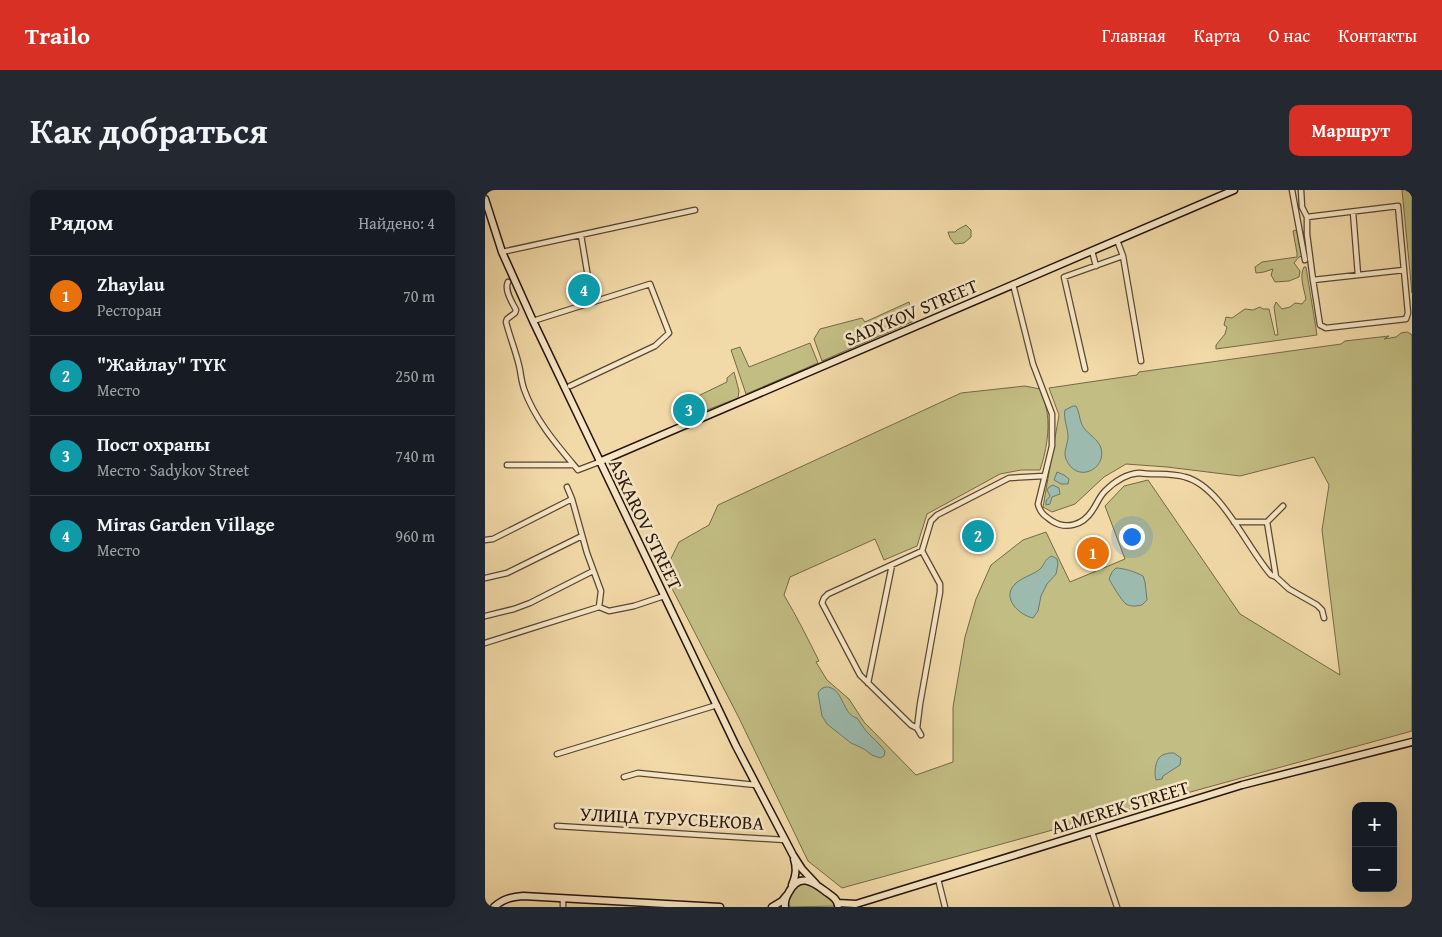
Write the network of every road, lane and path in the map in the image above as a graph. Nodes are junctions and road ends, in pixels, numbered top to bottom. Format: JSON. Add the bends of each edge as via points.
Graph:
{"nodes":[{"id":1,"x":1234,"y":190,"type":"edge"},
{"id":2,"x":1292,"y":190,"type":"edge"},
{"id":3,"x":1301,"y":190,"type":"edge"},
{"id":4,"x":485,"y":199,"type":"edge"},
{"id":5,"x":695,"y":210,"type":"dead end"},
{"id":6,"x":1353,"y":212,"type":"junction"},
{"id":7,"x":1307,"y":217,"type":"junction"},
{"id":8,"x":581,"y":235,"type":"junction"},
{"id":9,"x":1117,"y":240,"type":"junction"},
{"id":10,"x":1092,"y":250,"type":"junction"},
{"id":11,"x":502,"y":252,"type":"junction"},
{"id":12,"x":1123,"y":256,"type":"junction"},
{"id":13,"x":1305,"y":260,"type":"dead end"},
{"id":14,"x":1097,"y":266,"type":"junction"},
{"id":15,"x":1404,"y":270,"type":"junction"},
{"id":16,"x":1359,"y":275,"type":"junction"},
{"id":17,"x":1313,"y":280,"type":"junction"},
{"id":18,"x":508,"y":282,"type":"dead end"},
{"id":19,"x":1013,"y":284,"type":"junction"},
{"id":20,"x":591,"y":295,"type":"dead end"},
{"id":21,"x":533,"y":321,"type":"junction"},
{"id":22,"x":1141,"y":361,"type":"dead end"},
{"id":23,"x":1085,"y":369,"type":"dead end"},
{"id":24,"x":570,"y":386,"type":"dead end"},
{"id":25,"x":599,"y":462,"type":"junction"},
{"id":26,"x":507,"y":465,"type":"dead end"},
{"id":27,"x":573,"y":465,"type":"junction"},
{"id":28,"x":1044,"y":476,"type":"junction"},
{"id":29,"x":567,"y":487,"type":"dead end"},
{"id":30,"x":572,"y":500,"type":"junction"},
{"id":31,"x":1283,"y":506,"type":"dead end"},
{"id":32,"x":1234,"y":522,"type":"junction"},
{"id":33,"x":1267,"y":522,"type":"junction"},
{"id":34,"x":582,"y":536,"type":"junction"},
{"id":35,"x":485,"y":540,"type":"edge"},
{"id":36,"x":922,"y":551,"type":"junction"},
{"id":37,"x":892,"y":565,"type":"junction"},
{"id":38,"x":593,"y":571,"type":"junction"},
{"id":39,"x":1276,"y":577,"type":"junction"},
{"id":40,"x":485,"y":578,"type":"edge"},
{"id":41,"x":664,"y":596,"type":"junction"},
{"id":42,"x":599,"y":607,"type":"junction"},
{"id":43,"x":485,"y":616,"type":"edge"},
{"id":44,"x":1324,"y":618,"type":"dead end"},
{"id":45,"x":485,"y":643,"type":"edge"},
{"id":46,"x":868,"y":683,"type":"junction"},
{"id":47,"x":717,"y":705,"type":"junction"},
{"id":48,"x":917,"y":728,"type":"junction"},
{"id":49,"x":921,"y":735,"type":"dead end"},
{"id":50,"x":1412,"y":742,"type":"edge"},
{"id":51,"x":557,"y":754,"type":"dead end"},
{"id":52,"x":624,"y":777,"type":"dead end"},
{"id":53,"x":756,"y":785,"type":"junction"},
{"id":54,"x":557,"y":826,"type":"dead end"},
{"id":55,"x":1093,"y":832,"type":"junction"},
{"id":56,"x":785,"y":840,"type":"junction"},
{"id":57,"x":793,"y":855,"type":"junction"},
{"id":58,"x":938,"y":879,"type":"junction"},
{"id":59,"x":816,"y":884,"type":"junction"},
{"id":60,"x":788,"y":894,"type":"junction"},
{"id":61,"x":563,"y":899,"type":"junction"},
{"id":62,"x":683,"y":906,"type":"edge"},
{"id":63,"x":838,"y":906,"type":"edge"},
{"id":64,"x":494,"y":907,"type":"edge"},
{"id":65,"x":563,"y":907,"type":"edge"},
{"id":66,"x":720,"y":907,"type":"edge"},
{"id":67,"x":772,"y":907,"type":"edge"},
{"id":68,"x":785,"y":907,"type":"edge"},
{"id":69,"x":945,"y":907,"type":"edge"},
{"id":70,"x":1117,"y":907,"type":"edge"}],
"edges":[{"from":1,"to":9,"type":"street","name":"SADYKOV STREET"},
{"from":2,"to":13,"type":"street"},
{"from":3,"to":7,"type":"street","via":[[1302,207]]},
{"from":4,"to":11,"type":"street","name":"ASKAROV STREET"},
{"from":5,"to":8,"type":"street"},
{"from":6,"to":7,"type":"street"},
{"from":6,"to":15,"type":"street","via":[[1398,206]]},
{"from":6,"to":16,"type":"street"},
{"from":7,"to":17,"type":"street"},
{"from":8,"to":11,"type":"street"},
{"from":8,"to":20,"type":"street"},
{"from":9,"to":10,"type":"street","name":"SADYKOV STREET"},
{"from":9,"to":12,"type":"street"},
{"from":10,"to":14,"type":"street"},
{"from":10,"to":19,"type":"street","name":"SADYKOV STREET"},
{"from":11,"to":21,"type":"street","name":"ASKAROV STREET"},
{"from":12,"to":14,"type":"street"},
{"from":12,"to":22,"type":"street"},
{"from":14,"to":23,"type":"street","via":[[1064,277]]},
{"from":15,"to":16,"type":"street"},
{"from":15,"to":17,"type":"street","via":[[1408,317],[1404,320],[1322,327]]},
{"from":16,"to":17,"type":"street"},
{"from":18,"to":27,"type":"street","via":[[506,289],[516,310],[506,322],[524,391],[545,429]]},
{"from":19,"to":25,"type":"street","name":"SADYKOV STREET"},
{"from":19,"to":28,"type":"street","via":[[1033,364],[1052,414],[1052,446]]},
{"from":21,"to":24,"type":"street","via":[[650,284],[669,333],[655,346]]},
{"from":21,"to":25,"type":"street","name":"ASKAROV STREET"},
{"from":25,"to":27,"type":"street","via":[[578,470]]},
{"from":25,"to":41,"type":"street","name":"ASKAROV STREET"},
{"from":26,"to":27,"type":"street"},
{"from":28,"to":32,"type":"street","via":[[1039,509],[1056,524],[1075,526],[1083,521],[1106,490],[1126,476],[1139,472],[1197,481],[1210,491]]},
{"from":28,"to":36,"type":"street","via":[[1009,478],[937,515],[931,521]]},
{"from":29,"to":30,"type":"street"},
{"from":30,"to":34,"type":"street"},
{"from":30,"to":35,"type":"street"},
{"from":31,"to":33,"type":"street"},
{"from":32,"to":33,"type":"street"},
{"from":32,"to":39,"type":"street","via":[[1267,570]]},
{"from":33,"to":39,"type":"street"},
{"from":34,"to":38,"type":"street"},
{"from":34,"to":40,"type":"street","via":[[507,573]]},
{"from":36,"to":37,"type":"street"},
{"from":36,"to":48,"type":"street","via":[[941,592]]},
{"from":37,"to":46,"type":"street"},
{"from":37,"to":46,"type":"street","via":[[828,594],[822,603],[860,675]]},
{"from":38,"to":42,"type":"street","via":[[601,591]]},
{"from":38,"to":43,"type":"street","via":[[530,603]]},
{"from":39,"to":44,"type":"street","via":[[1289,590],[1317,605]]},
{"from":41,"to":42,"type":"street","via":[[609,611]]},
{"from":41,"to":47,"type":"street","name":"ASKAROV STREET"},
{"from":42,"to":45,"type":"street"},
{"from":46,"to":48,"type":"street"},
{"from":47,"to":51,"type":"street"},
{"from":47,"to":53,"type":"street","name":"ASKAROV STREET"},
{"from":48,"to":49,"type":"street"},
{"from":50,"to":55,"type":"street","name":"ALMEREK STREET","via":[[1242,785]]},
{"from":52,"to":53,"type":"street","name":"УЛИЦА ТУРУСБЕКОВА","via":[[638,773]]},
{"from":53,"to":56,"type":"street","name":"ASKAROV STREET"},
{"from":54,"to":56,"type":"street","name":"УЛИЦА ТУРУСБЕКОВА"},
{"from":55,"to":58,"type":"street","name":"ALMEREK STREET"},
{"from":55,"to":70,"type":"street"},
{"from":56,"to":57,"type":"street","name":"ASKAROV STREET"},
{"from":57,"to":59,"type":"street","name":"ASKAROV STREET"},
{"from":57,"to":60,"type":"street","via":[[795,878]]},
{"from":58,"to":63,"type":"street","name":"ALMEREK STREET","via":[[857,904]]},
{"from":58,"to":69,"type":"street"},
{"from":59,"to":60,"type":"street","via":[[808,880],[799,881]]},
{"from":59,"to":63,"type":"street","name":"ASKAROV STREET","via":[[837,900]]},
{"from":60,"to":67,"type":"street"},
{"from":60,"to":68,"type":"street"},
{"from":61,"to":62,"type":"street"},
{"from":61,"to":64,"type":"street","via":[[517,896]]},
{"from":61,"to":65,"type":"street"},
{"from":62,"to":66,"type":"street"}]}
